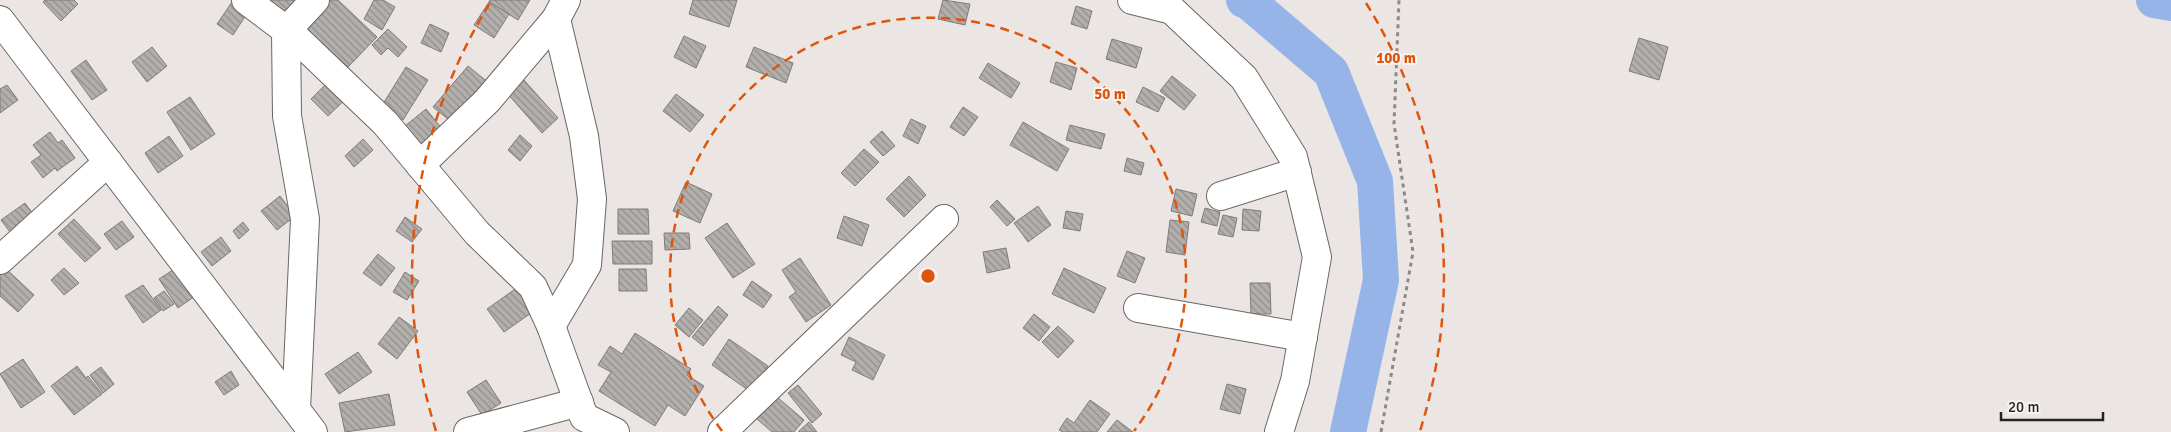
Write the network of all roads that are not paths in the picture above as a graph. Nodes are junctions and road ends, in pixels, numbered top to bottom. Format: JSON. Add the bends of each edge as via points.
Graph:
{"nodes":[{"id":1,"x":246,"y":0,"type":"edge"},
{"id":2,"x":315,"y":0,"type":"edge"},
{"id":3,"x":1132,"y":0,"type":"edge"},
{"id":4,"x":561,"y":10,"type":"edge"},
{"id":5,"x":0,"y":20,"type":"edge"},
{"id":6,"x":286,"y":32,"type":"junction"},
{"id":7,"x":108,"y":162,"type":"junction"},
{"id":8,"x":420,"y":165,"type":"junction"},
{"id":9,"x":1297,"y":172,"type":"junction"},
{"id":10,"x":1221,"y":196,"type":"dead end"},
{"id":11,"x":944,"y":219,"type":"dead end"},
{"id":12,"x":0,"y":260,"type":"edge"},
{"id":13,"x":1138,"y":308,"type":"dead end"},
{"id":14,"x":551,"y":326,"type":"junction"},
{"id":15,"x":1303,"y":337,"type":"junction"},
{"id":16,"x":579,"y":402,"type":"junction"},
{"id":17,"x":296,"y":409,"type":"junction"},
{"id":18,"x":313,"y":432,"type":"edge"},
{"id":19,"x":468,"y":432,"type":"edge"},
{"id":20,"x":615,"y":432,"type":"edge"},
{"id":21,"x":722,"y":432,"type":"edge"},
{"id":22,"x":1279,"y":432,"type":"edge"}],
"edges":[{"from":1,"to":6,"type":"street"},
{"from":2,"to":6,"type":"street"},
{"from":3,"to":9,"type":"street","via":[[1172,10],[1244,78],[1293,157]]},
{"from":4,"to":8,"type":"street","via":[[487,102]]},
{"from":4,"to":14,"type":"street","via":[[592,198],[587,265]]},
{"from":5,"to":7,"type":"street"},
{"from":6,"to":8,"type":"street","via":[[385,123]]},
{"from":6,"to":17,"type":"street","via":[[287,116],[305,219]]},
{"from":7,"to":12,"type":"street"},
{"from":7,"to":17,"type":"street"},
{"from":8,"to":14,"type":"street","via":[[477,233],[533,287]]},
{"from":9,"to":10,"type":"street"},
{"from":9,"to":15,"type":"street","via":[[1318,257]]},
{"from":11,"to":21,"type":"street"},
{"from":13,"to":15,"type":"street"},
{"from":14,"to":16,"type":"street"},
{"from":15,"to":22,"type":"street","via":[[1295,381]]},
{"from":16,"to":19,"type":"street"},
{"from":16,"to":20,"type":"street","via":[[584,417]]},
{"from":17,"to":18,"type":"street"}]}
